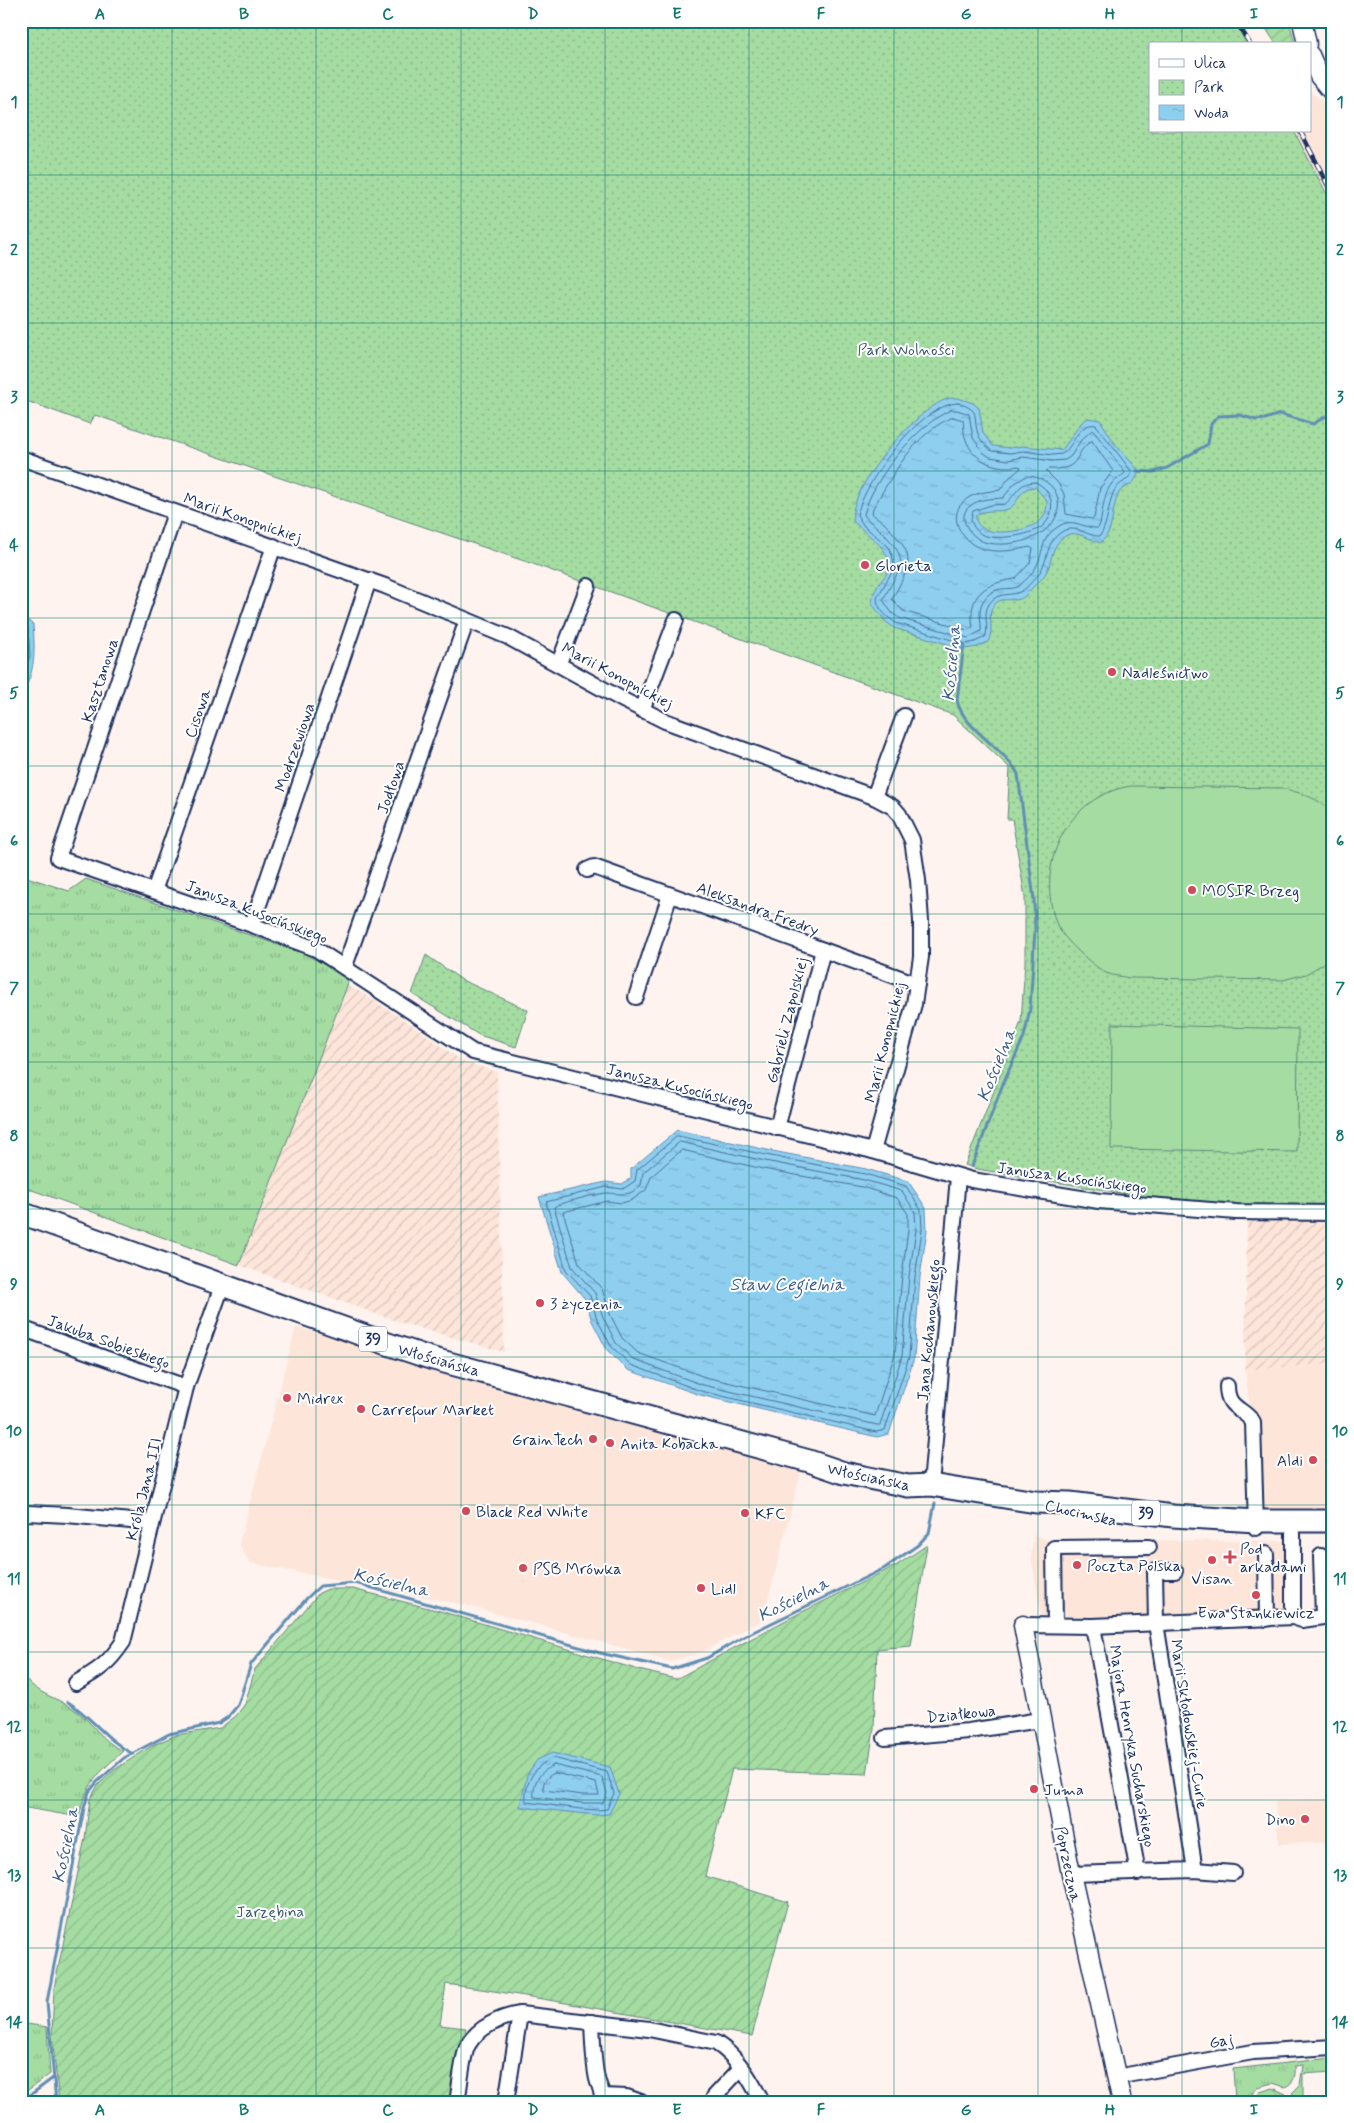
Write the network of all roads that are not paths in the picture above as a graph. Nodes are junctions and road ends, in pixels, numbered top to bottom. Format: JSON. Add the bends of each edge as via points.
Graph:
{"nodes":[{"id":1,"x":1302,"y":21,"type":"edge"},
{"id":2,"x":1307,"y":42,"type":"edge"},
{"id":3,"x":1312,"y":60,"type":"edge"},
{"id":4,"x":1333,"y":93,"type":"edge"},
{"id":5,"x":21,"y":458,"type":"edge"},
{"id":6,"x":175,"y":513,"type":"junction"},
{"id":7,"x":274,"y":546,"type":"junction"},
{"id":8,"x":369,"y":580,"type":"junction"},
{"id":9,"x":588,"y":586,"type":"dead end"},
{"id":10,"x":467,"y":620,"type":"junction"},
{"id":11,"x":676,"y":620,"type":"dead end"},
{"id":12,"x":559,"y":663,"type":"junction"},
{"id":13,"x":642,"y":710,"type":"junction"},
{"id":14,"x":904,"y":716,"type":"dead end"},
{"id":15,"x":874,"y":797,"type":"junction"},
{"id":16,"x":58,"y":858,"type":"joint"},
{"id":17,"x":587,"y":870,"type":"dead end"},
{"id":18,"x":154,"y":891,"type":"junction"},
{"id":19,"x":670,"y":895,"type":"junction"},
{"id":20,"x":252,"y":925,"type":"junction"},
{"id":21,"x":823,"y":950,"type":"junction"},
{"id":22,"x":345,"y":966,"type":"junction"},
{"id":23,"x":917,"y":984,"type":"junction"},
{"id":24,"x":636,"y":997,"type":"dead end"},
{"id":25,"x":777,"y":1128,"type":"junction"},
{"id":26,"x":873,"y":1151,"type":"junction"},
{"id":27,"x":958,"y":1177,"type":"junction"},
{"id":28,"x":21,"y":1213,"type":"edge"},
{"id":29,"x":1333,"y":1213,"type":"edge"},
{"id":30,"x":222,"y":1286,"type":"junction"},
{"id":31,"x":21,"y":1328,"type":"edge"},
{"id":32,"x":1226,"y":1386,"type":"dead end"},
{"id":33,"x":186,"y":1387,"type":"junction"},
{"id":34,"x":931,"y":1486,"type":"junction"},
{"id":35,"x":1036,"y":1502,"type":"joint"},
{"id":36,"x":21,"y":1515,"type":"edge"},
{"id":37,"x":1333,"y":1521,"type":"edge"},
{"id":38,"x":152,"y":1523,"type":"junction"},
{"id":39,"x":1256,"y":1526,"type":"junction"},
{"id":40,"x":1333,"y":1529,"type":"edge"},
{"id":41,"x":1293,"y":1533,"type":"junction"},
{"id":42,"x":1149,"y":1547,"type":"dead end"},
{"id":43,"x":1266,"y":1554,"type":"dead end"},
{"id":44,"x":1321,"y":1556,"type":"dead end"},
{"id":45,"x":1174,"y":1571,"type":"dead end"},
{"id":46,"x":1293,"y":1617,"type":"junction"},
{"id":47,"x":1267,"y":1619,"type":"junction"},
{"id":48,"x":1156,"y":1623,"type":"junction"},
{"id":49,"x":1022,"y":1625,"type":"joint"},
{"id":50,"x":1055,"y":1626,"type":"junction"},
{"id":51,"x":1093,"y":1626,"type":"junction"},
{"id":52,"x":76,"y":1683,"type":"dead end"},
{"id":53,"x":1040,"y":1720,"type":"junction"},
{"id":54,"x":884,"y":1738,"type":"dead end"},
{"id":55,"x":1195,"y":1870,"type":"junction"},
{"id":56,"x":1138,"y":1873,"type":"junction"},
{"id":57,"x":1233,"y":1873,"type":"dead end"},
{"id":58,"x":1071,"y":1874,"type":"junction"},
{"id":59,"x":520,"y":2014,"type":"junction"},
{"id":60,"x":592,"y":2022,"type":"junction"},
{"id":61,"x":1333,"y":2047,"type":"edge"},
{"id":62,"x":741,"y":2068,"type":"junction"},
{"id":63,"x":1116,"y":2077,"type":"junction"},
{"id":64,"x":714,"y":2097,"type":"dead end"},
{"id":65,"x":602,"y":2099,"type":"edge"},
{"id":66,"x":457,"y":2102,"type":"edge"},
{"id":67,"x":506,"y":2102,"type":"edge"},
{"id":68,"x":641,"y":2102,"type":"edge"},
{"id":69,"x":762,"y":2102,"type":"edge"},
{"id":70,"x":1122,"y":2102,"type":"edge"}],
"edges":[{"from":1,"to":2,"type":"street"},
{"from":3,"to":4,"type":"street","via":[[1319,76]]},
{"from":5,"to":6,"type":"street","name":"Marii Konopnickiej"},
{"from":6,"to":7,"type":"street","name":"Marii Konopnickiej"},
{"from":6,"to":16,"type":"street","name":"Kasztanowa"},
{"from":7,"to":8,"type":"street","name":"Marii Konopnickiej"},
{"from":7,"to":18,"type":"street","name":"Cisowa"},
{"from":8,"to":10,"type":"street","name":"Marii Konopnickiej"},
{"from":8,"to":20,"type":"street","name":"Modrzewiowa"},
{"from":9,"to":12,"type":"street"},
{"from":10,"to":12,"type":"street","name":"Marii Konopnickiej"},
{"from":10,"to":22,"type":"street","name":"Jodłowa"},
{"from":11,"to":13,"type":"street"},
{"from":12,"to":13,"type":"street","name":"Marii Konopnickiej"},
{"from":13,"to":15,"type":"street","name":"Marii Konopnickiej"},
{"from":14,"to":15,"type":"street"},
{"from":15,"to":23,"type":"street","name":"Marii Konopnickiej","via":[[893,807],[912,840],[921,921]]},
{"from":16,"to":18,"type":"street","name":"Janusza Kusocińskiego"},
{"from":17,"to":19,"type":"street","name":"Aleksandra Fredry","via":[[594,867]]},
{"from":18,"to":20,"type":"street","name":"Janusza Kusocińskiego"},
{"from":19,"to":21,"type":"street","name":"Aleksandra Fredry"},
{"from":19,"to":24,"type":"street"},
{"from":20,"to":22,"type":"street","name":"Janusza Kusocińskiego","via":[[316,949]]},
{"from":21,"to":23,"type":"street","name":"Aleksandra Fredry"},
{"from":21,"to":25,"type":"street","name":"Gabrieli Zapolskiej"},
{"from":22,"to":25,"type":"street","name":"Janusza Kusocińskiego","via":[[473,1052]]},
{"from":23,"to":26,"type":"street","name":"Marii Konopnickiej"},
{"from":25,"to":26,"type":"street","name":"Janusza Kusocińskiego"},
{"from":26,"to":27,"type":"street","name":"Janusza Kusocińskiego"},
{"from":27,"to":29,"type":"street","name":"Janusza Kusocińskiego","via":[[1099,1201],[1236,1212]]},
{"from":27,"to":34,"type":"street","name":"Jana Kochanowskiego"},
{"from":28,"to":30,"type":"main road","name":"Włościańska","number":"39"},
{"from":30,"to":33,"type":"street","name":"Króla Jana III"},
{"from":30,"to":34,"type":"main road","name":"Włościańska","number":"39","via":[[430,1358],[809,1461],[910,1476]]},
{"from":31,"to":33,"type":"street","name":"Jakuba Sobieskiego"},
{"from":32,"to":39,"type":"street","via":[[1227,1396],[1234,1407],[1248,1414],[1253,1422]]},
{"from":33,"to":38,"type":"street","name":"Króla Jana III"},
{"from":34,"to":35,"type":"main road","name":"Włościańska","number":"39"},
{"from":35,"to":39,"type":"main road","name":"Chocimska","number":"39","via":[[1070,1512],[1148,1525]]},
{"from":36,"to":38,"type":"street","via":[[67,1515]]},
{"from":37,"to":39,"type":"main road","name":"Chocimska","number":"39"},
{"from":38,"to":52,"type":"street","name":"Króla Jana III","via":[[123,1642],[111,1660]]},
{"from":39,"to":41,"type":"main road","name":"Chocimska","number":"39"},
{"from":40,"to":41,"type":"main road","name":"Chocimska","number":"39"},
{"from":41,"to":46,"type":"street"},
{"from":42,"to":50,"type":"street","via":[[1054,1548]]},
{"from":43,"to":47,"type":"street"},
{"from":44,"to":46,"type":"street","name":"Marii Skłodowskiej-Curie","via":[[1323,1618],[1302,1620]]},
{"from":45,"to":48,"type":"street","via":[[1155,1571]]},
{"from":46,"to":47,"type":"street","name":"Marii Skłodowskiej-Curie"},
{"from":47,"to":48,"type":"street","name":"Marii Skłodowskiej-Curie"},
{"from":48,"to":51,"type":"street","name":"Majora Henryka Sucharskiego"},
{"from":48,"to":55,"type":"street","name":"Marii Skłodowskiej-Curie"},
{"from":49,"to":50,"type":"street","name":"Majora Henryka Sucharskiego"},
{"from":49,"to":53,"type":"street","name":"Poprzeczna"},
{"from":50,"to":51,"type":"street","name":"Majora Henryka Sucharskiego"},
{"from":51,"to":56,"type":"street","name":"Majora Henryka Sucharskiego"},
{"from":53,"to":54,"type":"street","name":"Działkowa","via":[[969,1731]]},
{"from":53,"to":58,"type":"street","name":"Poprzeczna"},
{"from":55,"to":56,"type":"street"},
{"from":55,"to":57,"type":"street"},
{"from":56,"to":58,"type":"street"},
{"from":58,"to":63,"type":"street","name":"Poprzeczna"},
{"from":59,"to":60,"type":"street"},
{"from":59,"to":66,"type":"street","via":[[484,2028],[468,2046]]},
{"from":59,"to":67,"type":"street"},
{"from":60,"to":62,"type":"street","via":[[679,2034],[716,2043],[726,2049]]},
{"from":60,"to":65,"type":"street","via":[[592,2044]]},
{"from":61,"to":63,"type":"street","name":"Gaj","via":[[1253,2052]]},
{"from":62,"to":64,"type":"street"},
{"from":62,"to":69,"type":"street"},
{"from":63,"to":70,"type":"street","name":"Poprzeczna"},
{"from":65,"to":68,"type":"street","via":[[627,2097]]}]}
